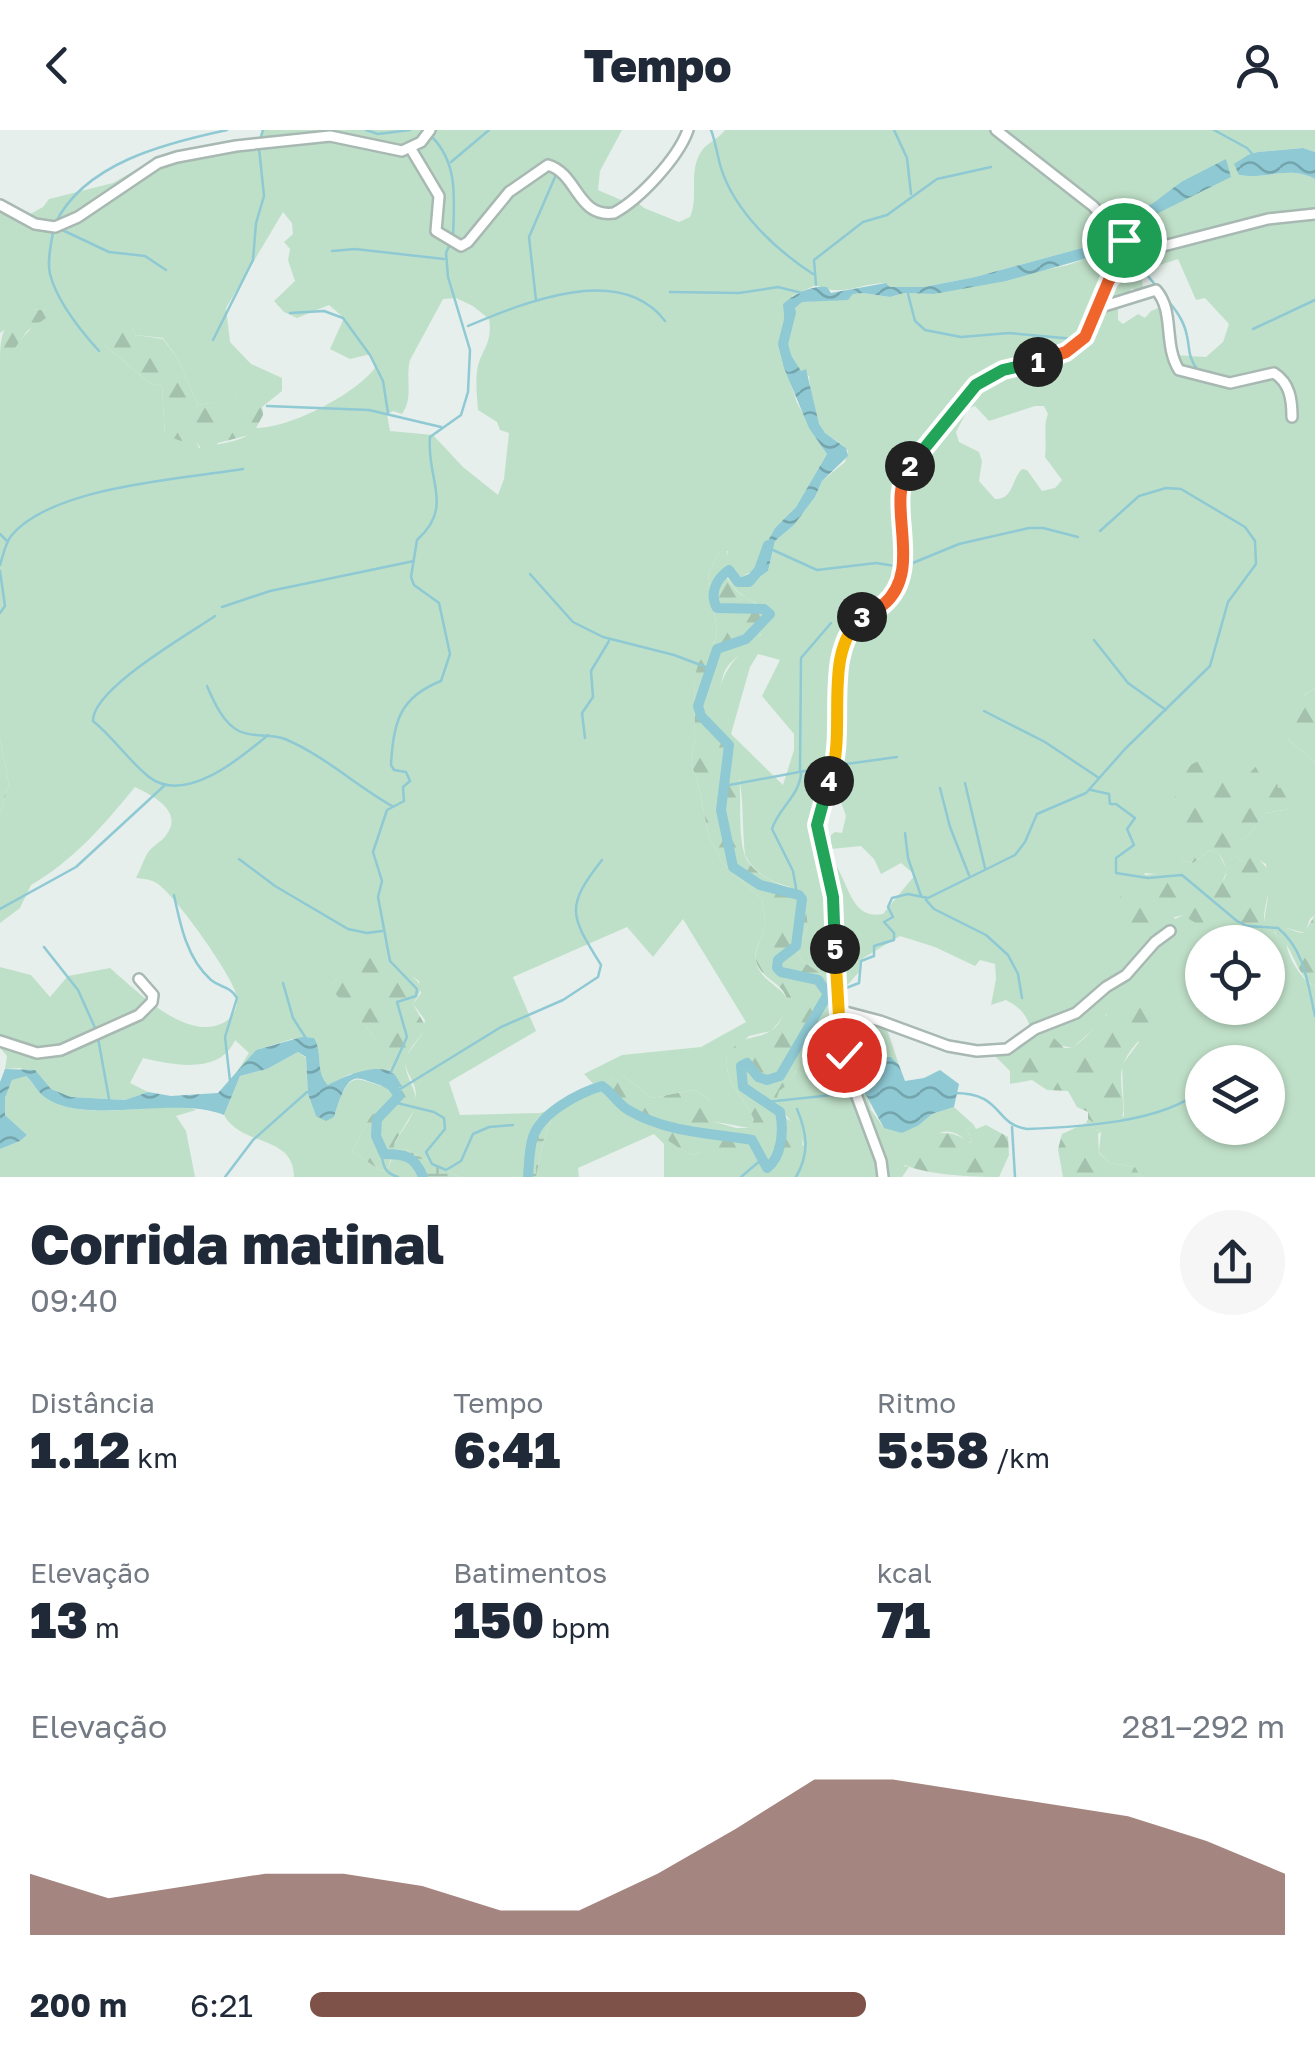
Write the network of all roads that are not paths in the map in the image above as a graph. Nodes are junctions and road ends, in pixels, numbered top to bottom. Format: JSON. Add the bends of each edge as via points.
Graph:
{"nodes":[{"id":1,"x":430,"y":130,"type":"edge"},
{"id":2,"x":688,"y":130,"type":"edge"},
{"id":3,"x":996,"y":130,"type":"edge"},
{"id":4,"x":411,"y":149,"type":"junction"},
{"id":5,"x":0,"y":205,"type":"edge"},
{"id":6,"x":1315,"y":214,"type":"edge"},
{"id":7,"x":1136,"y":253,"type":"junction"},
{"id":8,"x":1098,"y":308,"type":"junction"},
{"id":9,"x":1292,"y":417,"type":"dead end"},
{"id":10,"x":1170,"y":931,"type":"dead end"},
{"id":11,"x":139,"y":980,"type":"dead end"},
{"id":12,"x":838,"y":1010,"type":"junction"},
{"id":13,"x":0,"y":1040,"type":"edge"},
{"id":14,"x":883,"y":1177,"type":"edge"}],
"edges":[{"from":1,"to":4,"type":"street"},
{"from":2,"to":4,"type":"street","via":[[658,174],[614,214],[594,212],[568,178],[548,165],[509,192],[461,246],[436,231],[439,196]]},
{"from":3,"to":7,"type":"street","via":[[1073,189]]},
{"from":4,"to":5,"type":"street","via":[[330,136],[177,157],[55,226],[35,224]]},
{"from":6,"to":7,"type":"street","via":[[1268,218]]},
{"from":7,"to":8,"type":"street","via":[[1109,280]]},
{"from":8,"to":9,"type":"street","via":[[1156,290],[1180,370],[1230,383],[1274,373],[1291,396]]},
{"from":8,"to":12,"type":"street","via":[[1074,348],[976,385],[903,476],[902,563],[891,595],[845,640],[837,758],[818,813],[833,897]]},
{"from":10,"to":12,"type":"street","via":[[1076,1013],[1008,1048],[948,1046]]},
{"from":11,"to":13,"type":"street","via":[[152,995],[145,1011],[61,1050],[37,1053]]},
{"from":12,"to":14,"type":"street","via":[[850,1078]]}]}
